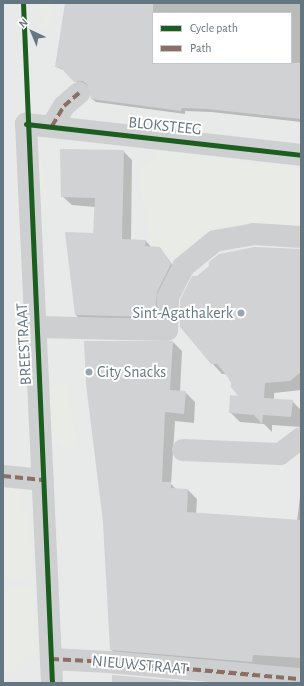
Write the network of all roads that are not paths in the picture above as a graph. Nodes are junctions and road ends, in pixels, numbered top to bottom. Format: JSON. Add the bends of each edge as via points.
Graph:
{"nodes":[{"id":1,"x":79,"y":93,"type":"dead end"},
{"id":2,"x":26,"y":124,"type":"joint"},
{"id":3,"x":52,"y":126,"type":"junction"},
{"id":4,"x":301,"y":154,"type":"edge"},
{"id":5,"x":301,"y":237,"type":"edge"},
{"id":6,"x":37,"y":327,"type":"junction"},
{"id":7,"x":301,"y":438,"type":"edge"},
{"id":8,"x":183,"y":450,"type":"dead end"},
{"id":9,"x":3,"y":476,"type":"edge"},
{"id":10,"x":43,"y":480,"type":"junction"},
{"id":11,"x":51,"y":659,"type":"junction"},
{"id":12,"x":301,"y":679,"type":"edge"},
{"id":13,"x":52,"y":683,"type":"edge"}],
"edges":[{"from":1,"to":3,"type":"street","via":[[64,106]]},
{"from":2,"to":3,"type":"street","name":"BLOKSTEEG"},
{"from":2,"to":6,"type":"street","name":"BREESTRAAT"},
{"from":3,"to":4,"type":"street","name":"BLOKSTEEG"},
{"from":5,"to":6,"type":"street","via":[[253,234],[215,242],[183,267],[168,298],[167,330]]},
{"from":6,"to":10,"type":"street","name":"BREESTRAAT"},
{"from":7,"to":8,"type":"street","via":[[280,454]]},
{"from":9,"to":10,"type":"street"},
{"from":10,"to":11,"type":"street","name":"BREESTRAAT"},
{"from":11,"to":12,"type":"street","name":"NIEUWSTRAAT"},
{"from":11,"to":13,"type":"street","name":"BREESTRAAT"}]}
